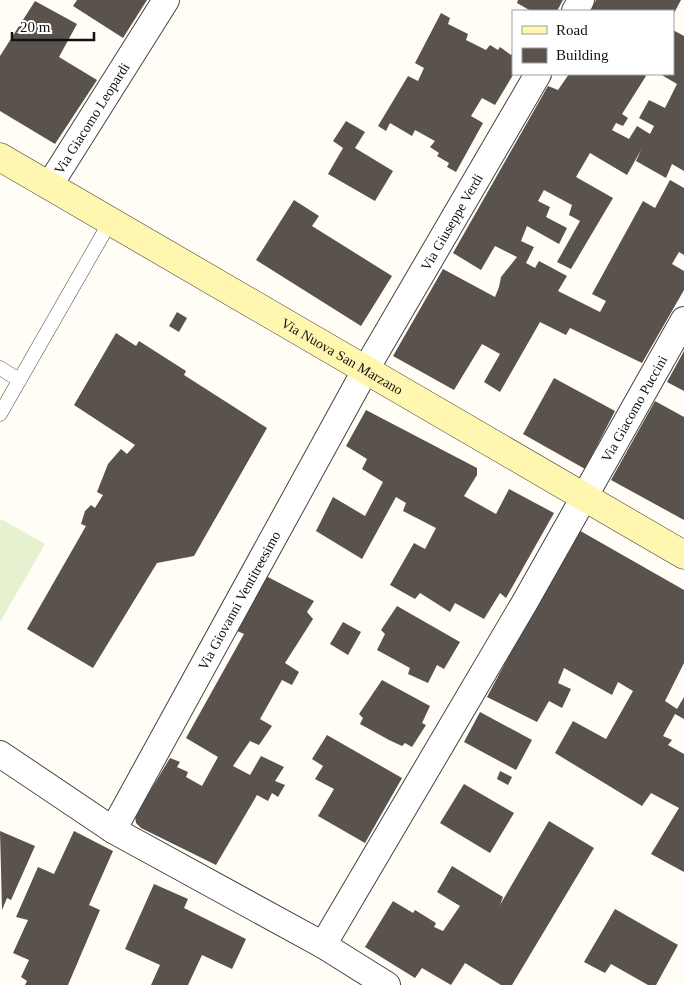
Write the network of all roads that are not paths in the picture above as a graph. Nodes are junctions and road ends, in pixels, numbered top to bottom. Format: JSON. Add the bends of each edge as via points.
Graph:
{"nodes":[{"id":1,"x":166,"y":0,"type":"edge"},
{"id":2,"x":537,"y":75,"type":"edge"},
{"id":3,"x":0,"y":157,"type":"edge"},
{"id":4,"x":49,"y":186,"type":"junction"},
{"id":5,"x":110,"y":222,"type":"junction"},
{"id":6,"x":684,"y":320,"type":"edge"},
{"id":7,"x":0,"y":368,"type":"edge"},
{"id":8,"x":366,"y":369,"type":"junction"},
{"id":9,"x":19,"y":380,"type":"junction"},
{"id":10,"x":0,"y":414,"type":"edge"},
{"id":11,"x":583,"y":496,"type":"junction"},
{"id":12,"x":684,"y":555,"type":"edge"},
{"id":13,"x":0,"y":754,"type":"edge"},
{"id":14,"x":113,"y":830,"type":"junction"},
{"id":15,"x":323,"y":945,"type":"junction"},
{"id":16,"x":387,"y":985,"type":"edge"}],
"edges":[{"from":1,"to":4,"type":"street","name":"Via Giacomo Leopardi"},
{"from":2,"to":8,"type":"street","name":"Via Giuseppe Verdi"},
{"from":3,"to":4,"type":"main road","name":"Via Nuova San Marzano"},
{"from":4,"to":5,"type":"main road","name":"Via Nuova San Marzano"},
{"from":5,"to":8,"type":"main road","name":"Via Nuova San Marzano"},
{"from":5,"to":9,"type":"lane"},
{"from":6,"to":11,"type":"street","name":"Via Giacomo Puccini"},
{"from":7,"to":9,"type":"lane"},
{"from":8,"to":11,"type":"main road","name":"Via Nuova San Marzano"},
{"from":8,"to":14,"type":"street","name":"Via Giovanni Ventitreesimo"},
{"from":9,"to":10,"type":"lane"},
{"from":11,"to":12,"type":"main road","name":"Via Nuova San Marzano"},
{"from":11,"to":15,"type":"street","name":"Via Giacomo Puccini","via":[[525,602]]},
{"from":13,"to":14,"type":"street"},
{"from":14,"to":15,"type":"street"},
{"from":15,"to":16,"type":"street"}]}
